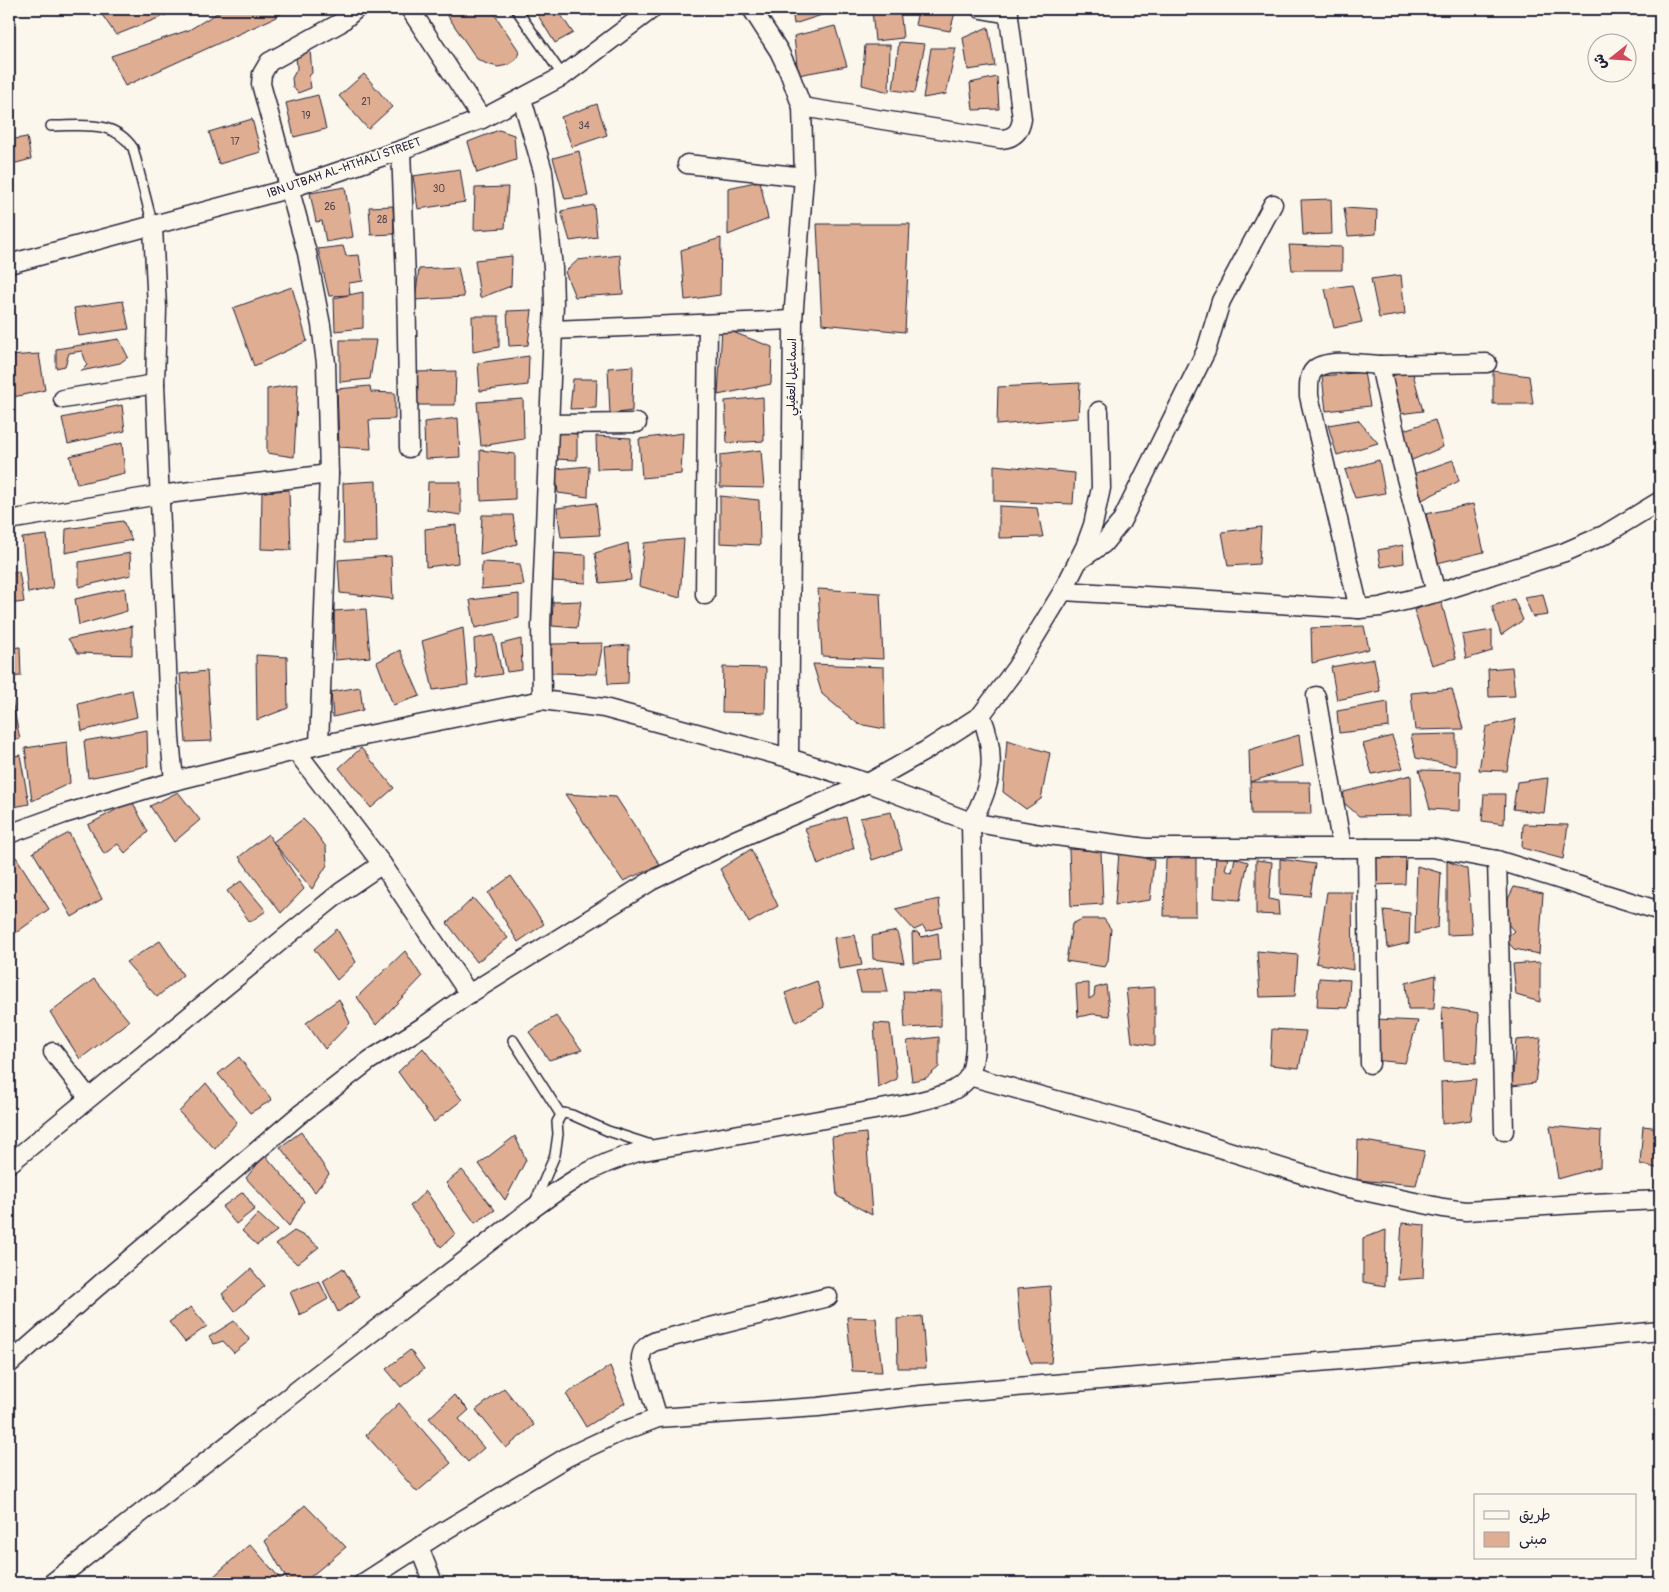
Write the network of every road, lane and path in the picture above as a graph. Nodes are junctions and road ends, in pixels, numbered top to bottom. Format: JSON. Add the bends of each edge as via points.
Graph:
{"nodes":[{"id":1,"x":356,"y":9,"type":"edge"},
{"id":2,"x":410,"y":9,"type":"edge"},
{"id":3,"x":516,"y":9,"type":"edge"},
{"id":4,"x":652,"y":9,"type":"edge"},
{"id":5,"x":752,"y":9,"type":"edge"},
{"id":6,"x":981,"y":9,"type":"edge"},
{"id":7,"x":1008,"y":12,"type":"edge"},
{"id":8,"x":563,"y":76,"type":"junction"},
{"id":9,"x":522,"y":99,"type":"junction"},
{"id":10,"x":802,"y":107,"type":"junction"},
{"id":11,"x":482,"y":119,"type":"junction"},
{"id":12,"x":51,"y":126,"type":"dead end"},
{"id":13,"x":401,"y":150,"type":"junction"},
{"id":14,"x":687,"y":164,"type":"dead end"},
{"id":15,"x":804,"y":177,"type":"junction"},
{"id":16,"x":291,"y":188,"type":"junction"},
{"id":17,"x":1273,"y":204,"type":"dead end"},
{"id":18,"x":153,"y":227,"type":"junction"},
{"id":19,"x":9,"y":264,"type":"edge"},
{"id":20,"x":793,"y":320,"type":"junction"},
{"id":21,"x":708,"y":324,"type":"junction"},
{"id":22,"x":552,"y":330,"type":"junction"},
{"id":23,"x":1487,"y":363,"type":"dead end"},
{"id":24,"x":1380,"y":365,"type":"junction"},
{"id":25,"x":155,"y":384,"type":"junction"},
{"id":26,"x":63,"y":399,"type":"dead end"},
{"id":27,"x":1099,"y":411,"type":"dead end"},
{"id":28,"x":637,"y":423,"type":"dead end"},
{"id":29,"x":549,"y":424,"type":"junction"},
{"id":30,"x":409,"y":448,"type":"dead end"},
{"id":31,"x":329,"y":474,"type":"junction"},
{"id":32,"x":159,"y":495,"type":"junction"},
{"id":33,"x":1660,"y":501,"type":"edge"},
{"id":34,"x":9,"y":520,"type":"edge"},
{"id":35,"x":1078,"y":561,"type":"junction"},
{"id":36,"x":1063,"y":591,"type":"junction"},
{"id":37,"x":1436,"y":593,"type":"junction"},
{"id":38,"x":705,"y":595,"type":"dead end"},
{"id":39,"x":1360,"y":609,"type":"junction"},
{"id":40,"x":1316,"y":696,"type":"dead end"},
{"id":41,"x":542,"y":700,"type":"junction"},
{"id":42,"x":981,"y":715,"type":"junction"},
{"id":43,"x":319,"y":745,"type":"junction"},
{"id":44,"x":296,"y":751,"type":"junction"},
{"id":45,"x":789,"y":758,"type":"junction"},
{"id":46,"x":174,"y":781,"type":"junction"},
{"id":47,"x":868,"y":783,"type":"junction"},
{"id":48,"x":971,"y":822,"type":"junction"},
{"id":49,"x":9,"y":834,"type":"edge"},
{"id":50,"x":1342,"y":848,"type":"junction"},
{"id":51,"x":1367,"y":848,"type":"junction"},
{"id":52,"x":1497,"y":860,"type":"junction"},
{"id":53,"x":382,"y":864,"type":"junction"},
{"id":54,"x":1660,"y":911,"type":"edge"},
{"id":55,"x":469,"y":994,"type":"junction"},
{"id":56,"x":513,"y":1040,"type":"dead end"},
{"id":57,"x":53,"y":1052,"type":"dead end"},
{"id":58,"x":1370,"y":1064,"type":"dead end"},
{"id":59,"x":969,"y":1076,"type":"junction"},
{"id":60,"x":88,"y":1097,"type":"junction"},
{"id":61,"x":561,"y":1115,"type":"junction"},
{"id":62,"x":1504,"y":1131,"type":"dead end"},
{"id":63,"x":664,"y":1148,"type":"junction"},
{"id":64,"x":9,"y":1164,"type":"edge"},
{"id":65,"x":1660,"y":1200,"type":"edge"},
{"id":66,"x":532,"y":1210,"type":"junction"},
{"id":67,"x":828,"y":1297,"type":"dead end"},
{"id":68,"x":1660,"y":1331,"type":"edge"},
{"id":69,"x":9,"y":1364,"type":"edge"},
{"id":70,"x":658,"y":1418,"type":"junction"},
{"id":71,"x":419,"y":1547,"type":"junction"},
{"id":72,"x":52,"y":1583,"type":"edge"},
{"id":73,"x":363,"y":1583,"type":"edge"},
{"id":74,"x":433,"y":1583,"type":"edge"}],
"edges":[{"from":1,"to":16,"type":"street","via":[[340,22],[269,62],[262,74],[261,84]]},
{"from":2,"to":11,"type":"street"},
{"from":3,"to":8,"type":"lane"},
{"from":4,"to":8,"type":"street","name":"IBN UTBAH AL-HTHALI STREET"},
{"from":5,"to":10,"type":"street","name":"اسماعيل العقيلي","via":[[779,51]]},
{"from":6,"to":7,"type":"street"},
{"from":7,"to":10,"type":"street","via":[[1022,119],[1019,130],[1012,137],[1001,139]]},
{"from":8,"to":9,"type":"street","name":"IBN UTBAH AL-HTHALI STREET"},
{"from":9,"to":11,"type":"street","name":"IBN UTBAH AL-HTHALI STREET"},
{"from":9,"to":22,"type":"street","via":[[543,171],[553,268]]},
{"from":10,"to":15,"type":"street","name":"اسماعيل العقيلي"},
{"from":11,"to":13,"type":"street","name":"IBN UTBAH AL-HTHALI STREET"},
{"from":12,"to":18,"type":"lane","via":[[105,126],[128,140],[133,148]]},
{"from":13,"to":16,"type":"street","name":"IBN UTBAH AL-HTHALI STREET"},
{"from":13,"to":30,"type":"street"},
{"from":14,"to":15,"type":"street"},
{"from":15,"to":20,"type":"street","name":"اسماعيل العقيلي"},
{"from":16,"to":18,"type":"street","name":"IBN UTBAH AL-HTHALI STREET"},
{"from":16,"to":31,"type":"street","via":[[321,325],[327,380]]},
{"from":17,"to":35,"type":"street","via":[[1224,295],[1206,351],[1121,522],[1103,544]]},
{"from":18,"to":19,"type":"street","name":"IBN UTBAH AL-HTHALI STREET"},
{"from":18,"to":25,"type":"street","via":[[157,308]]},
{"from":20,"to":21,"type":"street"},
{"from":20,"to":45,"type":"street","name":"اسماعيل العقيلي"},
{"from":21,"to":22,"type":"street"},
{"from":21,"to":38,"type":"street"},
{"from":22,"to":29,"type":"street"},
{"from":23,"to":24,"type":"street"},
{"from":24,"to":37,"type":"street"},
{"from":24,"to":39,"type":"street","via":[[1322,365],[1310,376],[1309,386],[1319,442]]},
{"from":25,"to":26,"type":"street"},
{"from":25,"to":32,"type":"street"},
{"from":27,"to":35,"type":"street","via":[[1100,488],[1093,525]]},
{"from":28,"to":29,"type":"street"},
{"from":29,"to":41,"type":"street","via":[[540,625]]},
{"from":31,"to":32,"type":"street"},
{"from":31,"to":43,"type":"street"},
{"from":32,"to":34,"type":"street"},
{"from":32,"to":46,"type":"street"},
{"from":33,"to":37,"type":"street","via":[[1604,535],[1565,552]]},
{"from":35,"to":36,"type":"street"},
{"from":36,"to":39,"type":"street"},
{"from":36,"to":42,"type":"street","via":[[1016,668]]},
{"from":37,"to":39,"type":"street"},
{"from":40,"to":50,"type":"street"},
{"from":41,"to":43,"type":"street"},
{"from":41,"to":45,"type":"street","via":[[604,708]]},
{"from":42,"to":47,"type":"street"},
{"from":42,"to":48,"type":"street","via":[[992,752],[983,799]]},
{"from":43,"to":44,"type":"street"},
{"from":44,"to":46,"type":"street"},
{"from":44,"to":53,"type":"street"},
{"from":45,"to":47,"type":"street"},
{"from":46,"to":49,"type":"street"},
{"from":47,"to":48,"type":"street"},
{"from":47,"to":55,"type":"street","via":[[734,840],[651,882]]},
{"from":48,"to":50,"type":"street","via":[[1146,848]]},
{"from":48,"to":59,"type":"street","via":[[975,1031],[974,1063]]},
{"from":50,"to":51,"type":"street"},
{"from":51,"to":52,"type":"street","via":[[1432,848]]},
{"from":51,"to":58,"type":"street"},
{"from":52,"to":54,"type":"street"},
{"from":52,"to":62,"type":"street"},
{"from":53,"to":55,"type":"street"},
{"from":53,"to":60,"type":"street","via":[[310,917]]},
{"from":55,"to":69,"type":"street","via":[[370,1060],[299,1115]]},
{"from":56,"to":61,"type":"lane"},
{"from":57,"to":60,"type":"street"},
{"from":59,"to":63,"type":"street","via":[[963,1084],[943,1095],[903,1106]]},
{"from":59,"to":65,"type":"street","via":[[1136,1122],[1340,1186],[1443,1208],[1466,1211]]},
{"from":60,"to":64,"type":"street"},
{"from":61,"to":63,"type":"lane","via":[[568,1114],[627,1138]]},
{"from":61,"to":66,"type":"lane","via":[[557,1122],[556,1155]]},
{"from":63,"to":66,"type":"street","via":[[614,1159],[590,1170]]},
{"from":66,"to":72,"type":"street"},
{"from":67,"to":70,"type":"street","via":[[648,1345],[640,1356]]},
{"from":68,"to":70,"type":"street","via":[[920,1395],[818,1407]]},
{"from":70,"to":71,"type":"street","via":[[567,1457]]},
{"from":71,"to":73,"type":"street"},
{"from":71,"to":74,"type":"street"}]}
